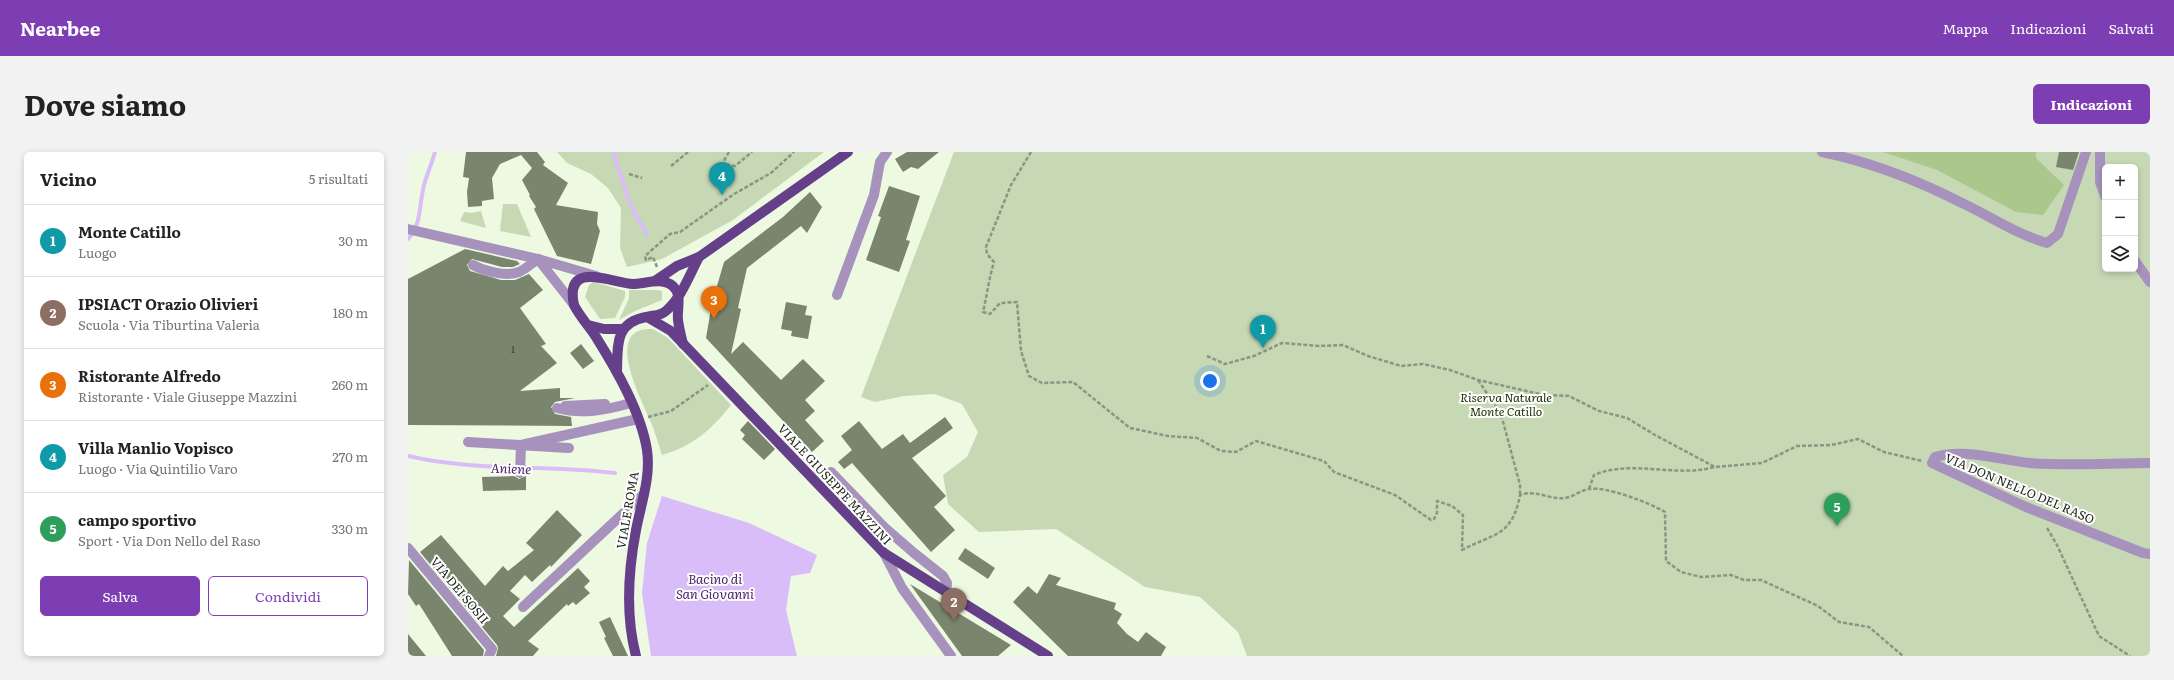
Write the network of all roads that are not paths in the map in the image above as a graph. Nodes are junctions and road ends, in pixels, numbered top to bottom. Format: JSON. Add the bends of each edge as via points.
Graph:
{"nodes":[{"id":1,"x":848,"y":152,"type":"edge"},
{"id":2,"x":887,"y":152,"type":"edge"},
{"id":3,"x":1822,"y":152,"type":"edge"},
{"id":4,"x":2086,"y":152,"type":"edge"},
{"id":5,"x":2100,"y":152,"type":"edge"},
{"id":6,"x":2102,"y":188,"type":"edge"},
{"id":7,"x":408,"y":229,"type":"edge"},
{"id":8,"x":699,"y":257,"type":"junction"},
{"id":9,"x":538,"y":258,"type":"junction"},
{"id":10,"x":472,"y":265,"type":"dead end"},
{"id":11,"x":2138,"y":265,"type":"edge"},
{"id":12,"x":596,"y":276,"type":"junction"},
{"id":13,"x":658,"y":279,"type":"junction"},
{"id":14,"x":2150,"y":282,"type":"edge"},
{"id":15,"x":837,"y":295,"type":"dead end"},
{"id":16,"x":678,"y":296,"type":"junction"},
{"id":17,"x":574,"y":305,"type":"junction"},
{"id":18,"x":647,"y":317,"type":"junction"},
{"id":19,"x":588,"y":325,"type":"junction"},
{"id":20,"x":623,"y":329,"type":"junction"},
{"id":21,"x":683,"y":344,"type":"junction"},
{"id":22,"x":617,"y":372,"type":"junction"},
{"id":23,"x":631,"y":403,"type":"junction"},
{"id":24,"x":557,"y":408,"type":"dead end"},
{"id":25,"x":638,"y":419,"type":"junction"},
{"id":26,"x":468,"y":442,"type":"dead end"},
{"id":27,"x":521,"y":448,"type":"junction"},
{"id":28,"x":570,"y":448,"type":"dead end"},
{"id":29,"x":2150,"y":463,"type":"edge"},
{"id":30,"x":520,"y":472,"type":"dead end"},
{"id":31,"x":831,"y":472,"type":"dead end"},
{"id":32,"x":644,"y":494,"type":"junction"},
{"id":33,"x":408,"y":548,"type":"edge"},
{"id":34,"x":884,"y":553,"type":"junction"},
{"id":35,"x":2150,"y":554,"type":"edge"},
{"id":36,"x":946,"y":593,"type":"junction"},
{"id":37,"x":523,"y":607,"type":"dead end"},
{"id":38,"x":490,"y":653,"type":"edge"},
{"id":39,"x":636,"y":656,"type":"edge"},
{"id":40,"x":951,"y":656,"type":"edge"},
{"id":41,"x":1048,"y":656,"type":"edge"}],
"edges":[{"from":1,"to":8,"type":"main road"},
{"from":2,"to":15,"type":"street","via":[[880,162],[874,195]]},
{"from":3,"to":4,"type":"street","via":[[1897,173],[2029,237],[2047,243],[2058,234]]},
{"from":5,"to":6,"type":"street"},
{"from":7,"to":9,"type":"street"},
{"from":8,"to":13,"type":"main road","via":[[677,266]]},
{"from":8,"to":16,"type":"main road"},
{"from":9,"to":10,"type":"street","via":[[515,273],[485,270]]},
{"from":9,"to":12,"type":"street"},
{"from":9,"to":17,"type":"street"},
{"from":11,"to":14,"type":"street"},
{"from":12,"to":13,"type":"main road","via":[[627,283]]},
{"from":12,"to":17,"type":"main road","via":[[586,276],[576,283],[573,292]]},
{"from":13,"to":16,"type":"main road","via":[[670,284]]},
{"from":16,"to":18,"type":"main road","via":[[665,312]]},
{"from":16,"to":21,"type":"main road","via":[[678,319]]},
{"from":17,"to":19,"type":"main road","name":"VIALE ROMA"},
{"from":18,"to":20,"type":"main road","via":[[633,321]]},
{"from":18,"to":21,"type":"main road","name":"VIALE GIUSEPPE MAZZINI","via":[[668,328]]},
{"from":19,"to":20,"type":"main road","via":[[604,330]]},
{"from":19,"to":22,"type":"main road","name":"VIALE ROMA"},
{"from":20,"to":22,"type":"main road","via":[[618,343]]},
{"from":21,"to":34,"type":"main road","name":"VIALE GIUSEPPE MAZZINI"},
{"from":22,"to":23,"type":"main road","name":"VIALE ROMA"},
{"from":23,"to":24,"type":"street","via":[[590,412]]},
{"from":23,"to":25,"type":"main road","name":"VIALE ROMA"},
{"from":25,"to":27,"type":"street"},
{"from":25,"to":32,"type":"main road","name":"VIALE ROMA","via":[[648,460]]},
{"from":26,"to":27,"type":"street"},
{"from":27,"to":28,"type":"street"},
{"from":27,"to":30,"type":"street"},
{"from":29,"to":35,"type":"street","name":"VIA DON NELLO DEL RASO","via":[[2030,463],[1948,453],[1935,457],[1932,464],[2037,512]]},
{"from":31,"to":36,"type":"street","via":[[884,527],[943,576],[947,583]]},
{"from":32,"to":37,"type":"street"},
{"from":32,"to":39,"type":"main road","name":"VIALE ROMA","via":[[633,543],[629,586],[629,620]]},
{"from":33,"to":38,"type":"street","name":"VIA DEI SOSII","via":[[453,600]]},
{"from":34,"to":36,"type":"main road"},
{"from":34,"to":40,"type":"street","name":"VIALE GIUSEPPE MAZZINI","via":[[902,588]]},
{"from":36,"to":41,"type":"main road"}]}
